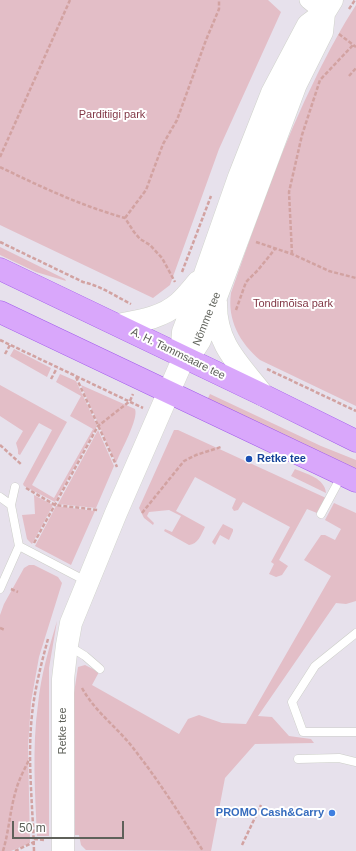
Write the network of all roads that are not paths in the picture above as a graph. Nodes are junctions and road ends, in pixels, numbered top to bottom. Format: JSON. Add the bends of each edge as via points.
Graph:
{"nodes":[{"id":1,"x":308,"y":0,"type":"edge"},
{"id":2,"x":331,"y":14,"type":"edge"},
{"id":3,"x":0,"y":269,"type":"edge"},
{"id":4,"x":205,"y":274,"type":"junction"},
{"id":5,"x":216,"y":296,"type":"junction"},
{"id":6,"x":0,"y":312,"type":"edge"},
{"id":7,"x":118,"y":325,"type":"junction"},
{"id":8,"x":184,"y":357,"type":"junction"},
{"id":9,"x":168,"y":392,"type":"junction"},
{"id":10,"x":263,"y":395,"type":"junction"},
{"id":11,"x":356,"y":441,"type":"edge"},
{"id":12,"x":349,"y":478,"type":"edge"},
{"id":13,"x":19,"y":487,"type":"road end"},
{"id":14,"x":0,"y":497,"type":"edge"},
{"id":15,"x":11,"y":505,"type":"junction"},
{"id":16,"x":321,"y":514,"type":"dead end"},
{"id":17,"x":19,"y":546,"type":"junction"},
{"id":18,"x":87,"y":581,"type":"junction"},
{"id":19,"x":0,"y":589,"type":"edge"},
{"id":20,"x":356,"y":633,"type":"edge"},
{"id":21,"x":58,"y":639,"type":"junction"},
{"id":22,"x":100,"y":669,"type":"dead end"},
{"id":23,"x":356,"y":732,"type":"edge"},
{"id":24,"x":298,"y":759,"type":"dead end"},
{"id":25,"x":356,"y":762,"type":"edge"},
{"id":26,"x":57,"y":845,"type":"edge"}],
"edges":[{"from":1,"to":2,"type":"street"},
{"from":2,"to":4,"type":"street","name":"Nõmme tee","via":[[308,25],[272,93]]},
{"from":2,"to":5,"type":"street","name":"Nõmme tee","via":[[296,84]]},
{"from":3,"to":7,"type":"main road","name":"A. H. Tammsaare tee"},
{"from":4,"to":7,"type":"street","via":[[179,303],[161,314]]},
{"from":4,"to":8,"type":"street","name":"Nõmme tee","via":[[183,332]]},
{"from":5,"to":8,"type":"street","name":"Nõmme tee","via":[[200,340],[193,351]]},
{"from":5,"to":10,"type":"street","via":[[216,313],[224,344]]},
{"from":6,"to":9,"type":"main road"},
{"from":7,"to":8,"type":"main road","name":"A. H. Tammsaare tee"},
{"from":8,"to":9,"type":"street","name":"Retke tee"},
{"from":8,"to":10,"type":"main road","name":"A. H. Tammsaare tee"},
{"from":9,"to":12,"type":"main road"},
{"from":9,"to":18,"type":"street","name":"Retke tee"},
{"from":10,"to":11,"type":"main road","name":"A. H. Tammsaare tee"},
{"from":12,"to":16,"type":"lane"},
{"from":13,"to":15,"type":"lane"},
{"from":14,"to":15,"type":"lane"},
{"from":15,"to":17,"type":"lane"},
{"from":17,"to":18,"type":"lane"},
{"from":17,"to":19,"type":"lane"},
{"from":18,"to":21,"type":"street","name":"Retke tee","via":[[71,623]]},
{"from":20,"to":23,"type":"lane","via":[[315,666],[292,702],[303,732]]},
{"from":21,"to":22,"type":"lane","via":[[86,656]]},
{"from":21,"to":26,"type":"street","name":"Retke tee","via":[[63,679]]},
{"from":24,"to":25,"type":"lane","via":[[338,758]]}]}
